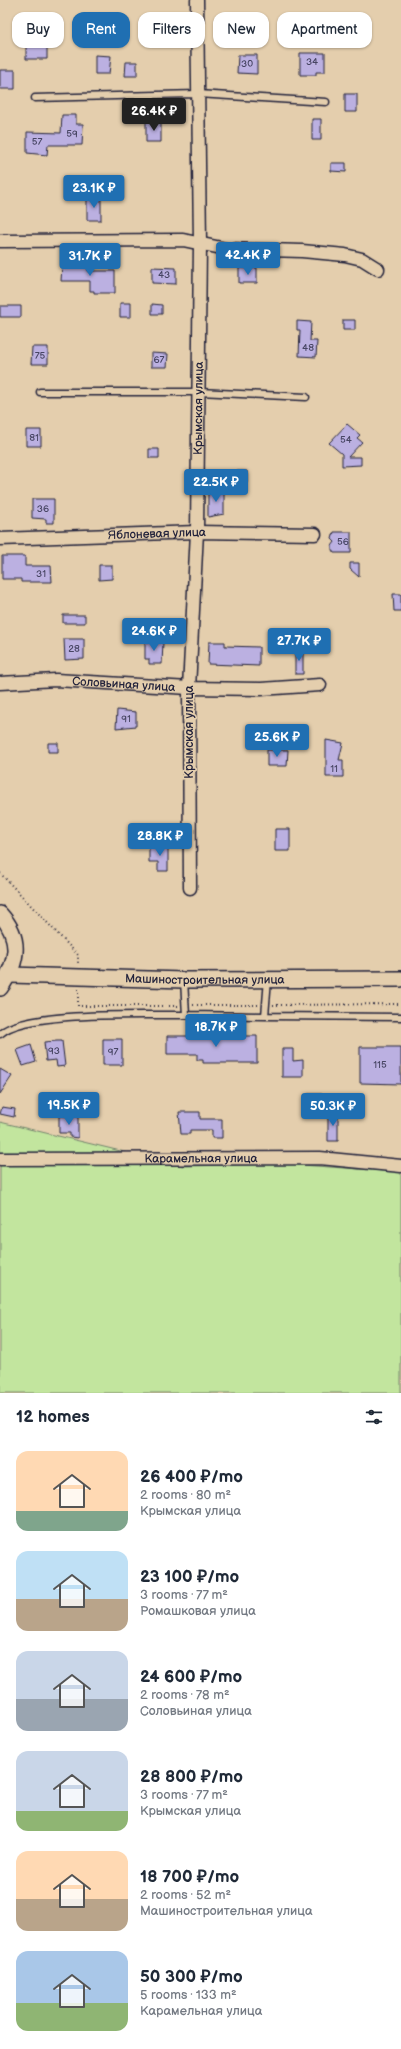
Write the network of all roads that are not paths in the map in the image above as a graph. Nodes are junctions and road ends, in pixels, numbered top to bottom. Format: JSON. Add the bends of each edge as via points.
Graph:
{"nodes":[{"id":1,"x":197,"y":0,"type":"edge"},
{"id":2,"x":198,"y":94,"type":"junction"},
{"id":3,"x":35,"y":98,"type":"dead end"},
{"id":4,"x":326,"y":102,"type":"dead end"},
{"id":5,"x":0,"y":241,"type":"edge"},
{"id":6,"x":200,"y":244,"type":"junction"},
{"id":7,"x":378,"y":269,"type":"dead end"},
{"id":8,"x":40,"y":392,"type":"dead end"},
{"id":9,"x":199,"y":392,"type":"junction"},
{"id":10,"x":306,"y":397,"type":"dead end"},
{"id":11,"x":197,"y":532,"type":"junction"},
{"id":12,"x":315,"y":534,"type":"dead end"},
{"id":13,"x":0,"y":539,"type":"edge"},
{"id":14,"x":0,"y":683,"type":"edge"},
{"id":15,"x":320,"y":685,"type":"dead end"},
{"id":16,"x":189,"y":688,"type":"junction"},
{"id":17,"x":190,"y":888,"type":"dead end"},
{"id":18,"x":0,"y":914,"type":"edge"},
{"id":19,"x":10,"y":975,"type":"junction"},
{"id":20,"x":401,"y":979,"type":"edge"},
{"id":21,"x":184,"y":980,"type":"junction"},
{"id":22,"x":268,"y":980,"type":"junction"},
{"id":23,"x":0,"y":988,"type":"edge"},
{"id":24,"x":186,"y":1015,"type":"junction"},
{"id":25,"x":265,"y":1016,"type":"junction"},
{"id":26,"x":401,"y":1017,"type":"edge"},
{"id":27,"x":0,"y":1034,"type":"edge"},
{"id":28,"x":0,"y":1159,"type":"edge"},
{"id":29,"x":401,"y":1166,"type":"edge"}],
"edges":[{"from":1,"to":2,"type":"street","name":"Крымская улица"},
{"from":2,"to":3,"type":"lane"},
{"from":2,"to":4,"type":"lane"},
{"from":2,"to":6,"type":"street","name":"Крымская улица"},
{"from":5,"to":6,"type":"street","via":[[183,240]]},
{"from":6,"to":7,"type":"street","via":[[226,249],[345,255],[362,259]]},
{"from":6,"to":9,"type":"street","name":"Крымская улица"},
{"from":8,"to":9,"type":"lane"},
{"from":9,"to":10,"type":"lane"},
{"from":9,"to":11,"type":"street","name":"Крымская улица"},
{"from":11,"to":12,"type":"street","name":"Яблоневая улица"},
{"from":11,"to":13,"type":"street","name":"Яблоневая улица"},
{"from":11,"to":16,"type":"street","name":"Крымская улица"},
{"from":14,"to":16,"type":"street","name":"Соловьиная улица","via":[[56,680]]},
{"from":15,"to":16,"type":"street","name":"Соловьиная улица","via":[[261,689]]},
{"from":16,"to":17,"type":"street","name":"Крымская улица"},
{"from":18,"to":19,"type":"street","via":[[10,928],[15,943],[15,960]]},
{"from":19,"to":21,"type":"street","name":"Машиностроительная улица"},
{"from":19,"to":23,"type":"street"},
{"from":20,"to":22,"type":"street","name":"Машиностроительная улица"},
{"from":21,"to":22,"type":"street","name":"Машиностроительная улица"},
{"from":21,"to":24,"type":"lane"},
{"from":22,"to":25,"type":"lane"},
{"from":24,"to":25,"type":"lane"},
{"from":24,"to":27,"type":"lane","via":[[50,1018],[24,1023]]},
{"from":25,"to":26,"type":"lane"},
{"from":28,"to":29,"type":"street","name":"Карамельная улица","via":[[320,1158]]}]}
